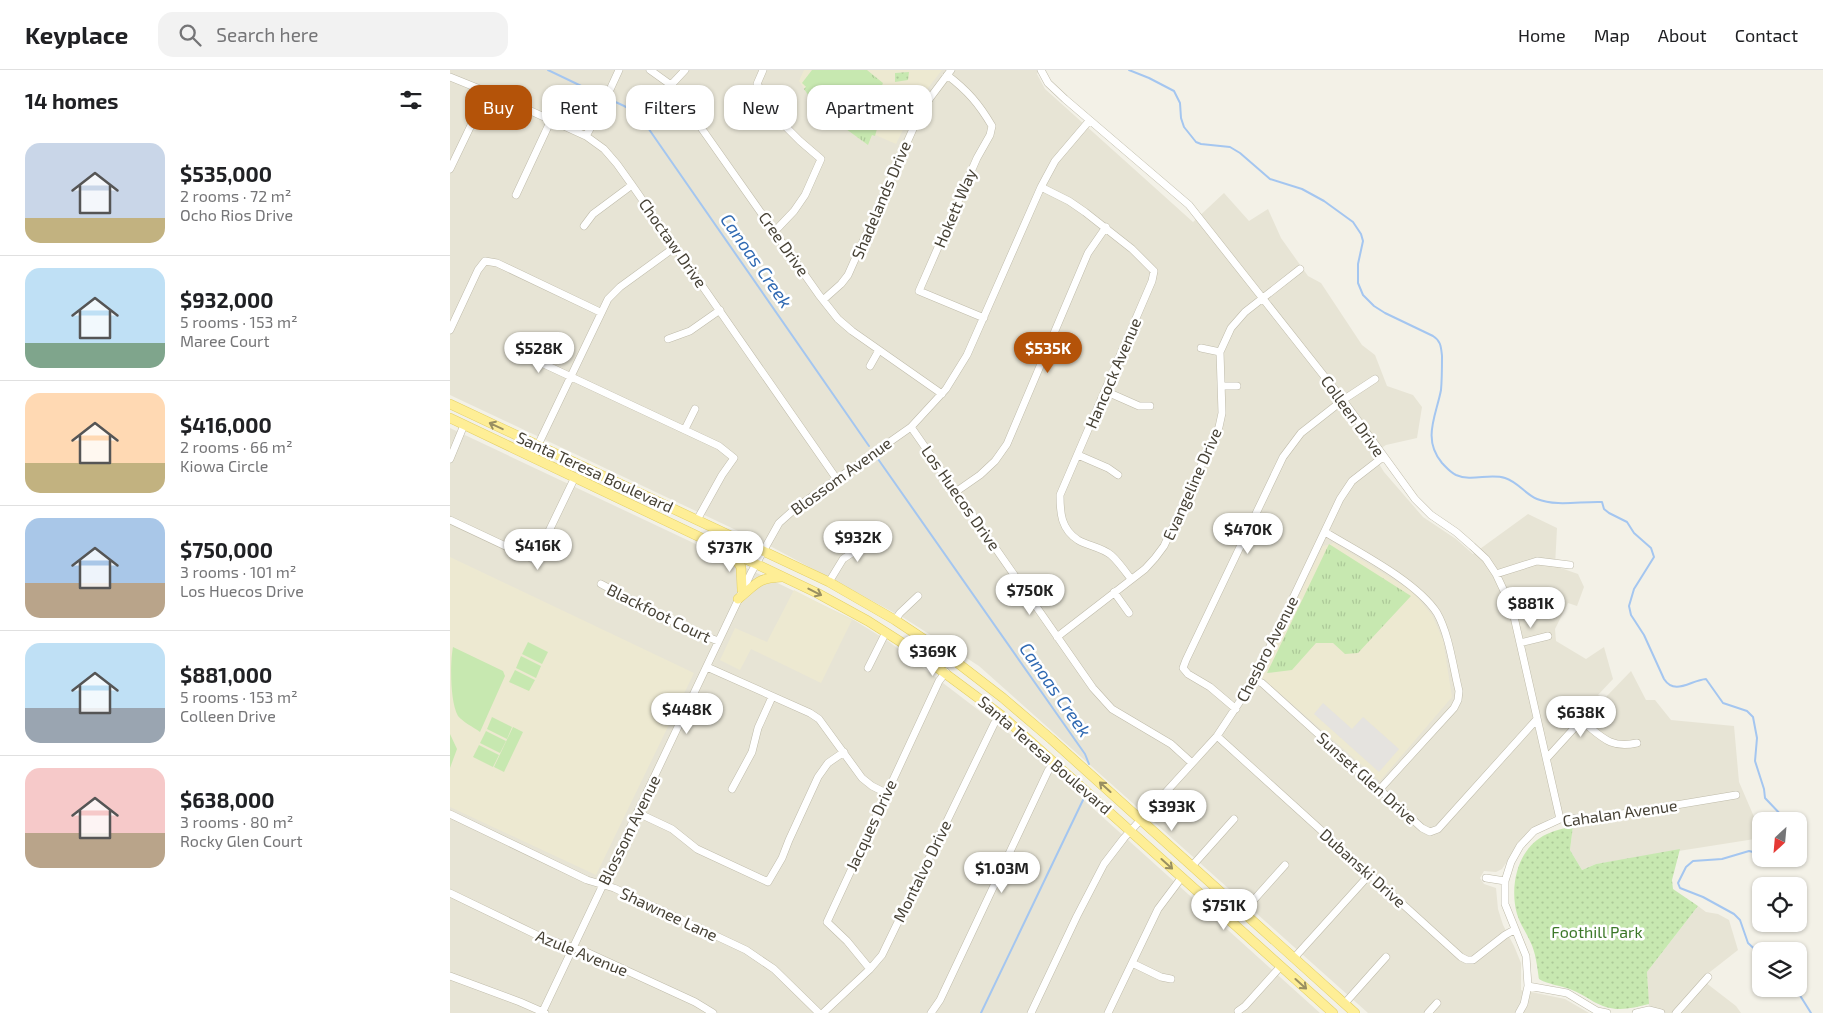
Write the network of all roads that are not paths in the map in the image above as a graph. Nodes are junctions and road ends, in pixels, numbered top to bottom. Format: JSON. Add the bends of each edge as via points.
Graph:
{"nodes":[{"id":1,"x":619,"y":70,"type":"edge"},
{"id":2,"x":650,"y":70,"type":"edge"},
{"id":3,"x":684,"y":70,"type":"edge"},
{"id":4,"x":764,"y":70,"type":"edge"},
{"id":5,"x":1041,"y":70,"type":"edge"},
{"id":6,"x":949,"y":72,"type":"edge"},
{"id":7,"x":450,"y":77,"type":"edge"},
{"id":8,"x":470,"y":85,"type":"edge"},
{"id":9,"x":671,"y":85,"type":"joint"},
{"id":10,"x":1089,"y":121,"type":"junction"},
{"id":11,"x":466,"y":130,"type":"edge"},
{"id":12,"x":546,"y":130,"type":"edge"},
{"id":13,"x":573,"y":130,"type":"edge"},
{"id":14,"x":703,"y":130,"type":"edge"},
{"id":15,"x":586,"y":136,"type":"junction"},
{"id":16,"x":453,"y":155,"type":"edge"},
{"id":17,"x":450,"y":169,"type":"edge"},
{"id":18,"x":632,"y":185,"type":"junction"},
{"id":19,"x":1041,"y":187,"type":"junction"},
{"id":20,"x":516,"y":195,"type":"dead end"},
{"id":21,"x":584,"y":226,"type":"dead end"},
{"id":22,"x":1106,"y":227,"type":"junction"},
{"id":23,"x":775,"y":231,"type":"junction"},
{"id":24,"x":676,"y":247,"type":"junction"},
{"id":25,"x":1300,"y":269,"type":"dead end"},
{"id":26,"x":1263,"y":298,"type":"junction"},
{"id":27,"x":823,"y":300,"type":"junction"},
{"id":28,"x":720,"y":310,"type":"junction"},
{"id":29,"x":600,"y":312,"type":"junction"},
{"id":30,"x":984,"y":318,"type":"junction"},
{"id":31,"x":450,"y":330,"type":"edge"},
{"id":32,"x":668,"y":339,"type":"dead end"},
{"id":33,"x":1201,"y":348,"type":"dead end"},
{"id":34,"x":879,"y":350,"type":"junction"},
{"id":35,"x":518,"y":352,"type":"dead end"},
{"id":36,"x":1220,"y":352,"type":"junction"},
{"id":37,"x":870,"y":366,"type":"dead end"},
{"id":38,"x":570,"y":376,"type":"junction"},
{"id":39,"x":1375,"y":379,"type":"dead end"},
{"id":40,"x":1222,"y":386,"type":"junction"},
{"id":41,"x":1237,"y":386,"type":"dead end"},
{"id":42,"x":1105,"y":391,"type":"junction"},
{"id":43,"x":942,"y":394,"type":"junction"},
{"id":44,"x":1343,"y":400,"type":"junction"},
{"id":45,"x":450,"y":404,"type":"edge"},
{"id":46,"x":1150,"y":406,"type":"dead end"},
{"id":47,"x":695,"y":408,"type":"dead end"},
{"id":48,"x":450,"y":418,"type":"edge"},
{"id":49,"x":464,"y":425,"type":"junction"},
{"id":50,"x":911,"y":427,"type":"junction"},
{"id":51,"x":685,"y":430,"type":"junction"},
{"id":52,"x":538,"y":445,"type":"junction"},
{"id":53,"x":1078,"y":455,"type":"junction"},
{"id":54,"x":1383,"y":457,"type":"junction"},
{"id":55,"x":450,"y":460,"type":"edge"},
{"id":56,"x":1118,"y":475,"type":"dead end"},
{"id":57,"x":575,"y":477,"type":"junction"},
{"id":58,"x":836,"y":478,"type":"junction"},
{"id":59,"x":957,"y":491,"type":"junction"},
{"id":60,"x":450,"y":520,"type":"edge"},
{"id":61,"x":697,"y":520,"type":"junction"},
{"id":62,"x":1325,"y":532,"type":"junction"},
{"id":63,"x":877,"y":536,"type":"dead end"},
{"id":64,"x":730,"y":551,"type":"junction"},
{"id":65,"x":762,"y":551,"type":"junction"},
{"id":66,"x":756,"y":563,"type":"junction"},
{"id":67,"x":1570,"y":565,"type":"dead end"},
{"id":68,"x":1496,"y":574,"type":"junction"},
{"id":69,"x":785,"y":577,"type":"junction"},
{"id":70,"x":1131,"y":580,"type":"junction"},
{"id":71,"x":829,"y":582,"type":"junction"},
{"id":72,"x":600,"y":584,"type":"dead end"},
{"id":73,"x":742,"y":590,"type":"junction"},
{"id":74,"x":1114,"y":592,"type":"junction"},
{"id":75,"x":918,"y":596,"type":"dead end"},
{"id":76,"x":738,"y":599,"type":"junction"},
{"id":77,"x":1129,"y":613,"type":"dead end"},
{"id":78,"x":895,"y":620,"type":"junction"},
{"id":79,"x":886,"y":632,"type":"junction"},
{"id":80,"x":1548,"y":636,"type":"dead end"},
{"id":81,"x":1057,"y":637,"type":"junction"},
{"id":82,"x":718,"y":641,"type":"junction"},
{"id":83,"x":1520,"y":643,"type":"junction"},
{"id":84,"x":707,"y":667,"type":"junction"},
{"id":85,"x":868,"y":668,"type":"dead end"},
{"id":86,"x":946,"y":672,"type":"junction"},
{"id":87,"x":1254,"y":680,"type":"junction"},
{"id":88,"x":772,"y":697,"type":"junction"},
{"id":89,"x":1597,"y":703,"type":"dead end"},
{"id":90,"x":1236,"y":709,"type":"junction"},
{"id":91,"x":1001,"y":715,"type":"junction"},
{"id":92,"x":1537,"y":719,"type":"junction"},
{"id":93,"x":1582,"y":721,"type":"junction"},
{"id":94,"x":1217,"y":736,"type":"junction"},
{"id":95,"x":1637,"y":742,"type":"dead end"},
{"id":96,"x":844,"y":752,"type":"junction"},
{"id":97,"x":1547,"y":758,"type":"junction"},
{"id":98,"x":1055,"y":762,"type":"junction"},
{"id":99,"x":1192,"y":763,"type":"junction"},
{"id":100,"x":732,"y":789,"type":"dead end"},
{"id":101,"x":1380,"y":790,"type":"junction"},
{"id":102,"x":886,"y":793,"type":"junction"},
{"id":103,"x":1736,"y":795,"type":"dead end"},
{"id":104,"x":638,"y":813,"type":"junction"},
{"id":105,"x":450,"y":814,"type":"edge"},
{"id":106,"x":1234,"y":819,"type":"dead end"},
{"id":107,"x":1560,"y":819,"type":"junction"},
{"id":108,"x":1141,"y":820,"type":"junction"},
{"id":109,"x":1131,"y":831,"type":"junction"},
{"id":110,"x":1285,"y":865,"type":"dead end"},
{"id":111,"x":1192,"y":866,"type":"junction"},
{"id":112,"x":1370,"y":874,"type":"junction"},
{"id":113,"x":1182,"y":877,"type":"junction"},
{"id":114,"x":1486,"y":878,"type":"dead end"},
{"id":115,"x":1505,"y":881,"type":"junction"},
{"id":116,"x":603,"y":886,"type":"junction"},
{"id":117,"x":450,"y":893,"type":"edge"},
{"id":118,"x":1243,"y":912,"type":"junction"},
{"id":119,"x":1514,"y":930,"type":"junction"},
{"id":120,"x":574,"y":948,"type":"junction"},
{"id":121,"x":1386,"y":957,"type":"dead end"},
{"id":122,"x":1294,"y":958,"type":"junction"},
{"id":123,"x":1132,"y":963,"type":"junction"},
{"id":124,"x":1281,"y":966,"type":"junction"},
{"id":125,"x":870,"y":969,"type":"junction"},
{"id":126,"x":450,"y":976,"type":"edge"},
{"id":127,"x":1708,"y":977,"type":"dead end"},
{"id":128,"x":1171,"y":979,"type":"dead end"},
{"id":129,"x":1528,"y":986,"type":"junction"},
{"id":130,"x":1344,"y":1003,"type":"junction"},
{"id":131,"x":1437,"y":1003,"type":"dead end"},
{"id":132,"x":1238,"y":1011,"type":"dead end"},
{"id":133,"x":544,"y":1013,"type":"edge"},
{"id":134,"x":713,"y":1013,"type":"edge"},
{"id":135,"x":819,"y":1013,"type":"edge"},
{"id":136,"x":824,"y":1013,"type":"edge"},
{"id":137,"x":931,"y":1013,"type":"edge"},
{"id":138,"x":1032,"y":1013,"type":"edge"},
{"id":139,"x":1108,"y":1013,"type":"edge"},
{"id":140,"x":1333,"y":1013,"type":"edge"},
{"id":141,"x":1355,"y":1013,"type":"edge"},
{"id":142,"x":1428,"y":1013,"type":"edge"},
{"id":143,"x":1519,"y":1013,"type":"edge"},
{"id":144,"x":1608,"y":1013,"type":"edge"},
{"id":145,"x":1636,"y":1013,"type":"edge"},
{"id":146,"x":1661,"y":1013,"type":"edge"},
{"id":147,"x":1676,"y":1013,"type":"edge"}],
"edges":[{"from":1,"to":15,"type":"street"},
{"from":2,"to":9,"type":"street","name":"Cree Drive"},
{"from":3,"to":9,"type":"street"},
{"from":4,"to":23,"type":"street","via":[[757,84],[784,125],[821,159],[805,195]]},
{"from":5,"to":10,"type":"street","name":"Colleen Drive","via":[[1048,83]]},
{"from":6,"to":27,"type":"street","name":"Shadelands Drive","via":[[914,127],[848,274]]},
{"from":6,"to":30,"type":"street","name":"Hokett Way","via":[[976,100],[992,126],[919,291]]},
{"from":7,"to":8,"type":"street","name":"Choctaw Drive"},
{"from":10,"to":19,"type":"street","name":"Blossom Avenue","via":[[1056,161]]},
{"from":10,"to":26,"type":"street","name":"Colleen Drive","via":[[1189,205]]},
{"from":11,"to":16,"type":"street"},
{"from":12,"to":20,"type":"street"},
{"from":13,"to":15,"type":"street","name":"Choctaw Drive"},
{"from":14,"to":23,"type":"street","name":"Cree Drive"},
{"from":15,"to":18,"type":"street","name":"Choctaw Drive","via":[[604,150]]},
{"from":16,"to":17,"type":"street"},
{"from":18,"to":21,"type":"street","via":[[593,214]]},
{"from":18,"to":24,"type":"street","name":"Choctaw Drive"},
{"from":19,"to":22,"type":"street","name":"Hancock Avenue","via":[[1069,201]]},
{"from":19,"to":30,"type":"street","name":"Blossom Avenue"},
{"from":22,"to":42,"type":"street","name":"Hancock Avenue","via":[[1151,267],[1154,276]]},
{"from":22,"to":59,"type":"street","via":[[1088,253],[1006,444],[996,461]]},
{"from":23,"to":27,"type":"street","name":"Cree Drive"},
{"from":24,"to":28,"type":"street","name":"Choctaw Drive"},
{"from":24,"to":29,"type":"street","via":[[620,287]]},
{"from":25,"to":26,"type":"street","name":"Evangeline Drive"},
{"from":26,"to":36,"type":"street","name":"Evangeline Drive","via":[[1231,328]]},
{"from":26,"to":44,"type":"street","name":"Colleen Drive"},
{"from":27,"to":34,"type":"street","name":"Cree Drive","via":[[838,319]]},
{"from":28,"to":32,"type":"street","via":[[690,331]]},
{"from":28,"to":58,"type":"street","name":"Choctaw Drive"},
{"from":29,"to":31,"type":"street","via":[[485,260]]},
{"from":29,"to":38,"type":"street"},
{"from":30,"to":43,"type":"street","name":"Blossom Avenue","via":[[967,356]]},
{"from":33,"to":36,"type":"street"},
{"from":34,"to":37,"type":"street"},
{"from":34,"to":43,"type":"street","name":"Cree Drive"},
{"from":35,"to":38,"type":"street"},
{"from":36,"to":40,"type":"street","name":"Evangeline Drive"},
{"from":38,"to":51,"type":"street"},
{"from":38,"to":52,"type":"street"},
{"from":39,"to":44,"type":"street"},
{"from":40,"to":41,"type":"street"},
{"from":40,"to":70,"type":"street","name":"Evangeline Drive","via":[[1222,413],[1213,441],[1164,546]]},
{"from":42,"to":46,"type":"street","via":[[1140,406]]},
{"from":42,"to":53,"type":"street","name":"Hancock Avenue"},
{"from":43,"to":50,"type":"street","name":"Blossom Avenue"},
{"from":44,"to":54,"type":"street","name":"Colleen Drive"},
{"from":44,"to":90,"type":"street","via":[[1301,433],[1283,457],[1186,660],[1184,668],[1188,674]]},
{"from":52,"to":45,"type":"main road","name":"Santa Teresa Boulevard","one_way":true},
{"from":47,"to":51,"type":"street"},
{"from":48,"to":49,"type":"main road","name":"Santa Teresa Boulevard"},
{"from":49,"to":55,"type":"street"},
{"from":49,"to":57,"type":"main road","name":"Santa Teresa Boulevard"},
{"from":50,"to":58,"type":"street","name":"Blossom Avenue"},
{"from":50,"to":59,"type":"street","name":"Los Huecos Drive"},
{"from":51,"to":61,"type":"street","via":[[719,446],[734,458]]},
{"from":52,"to":61,"type":"main road","name":"Santa Teresa Boulevard"},
{"from":53,"to":56,"type":"street"},
{"from":53,"to":70,"type":"street","name":"Hancock Avenue","via":[[1060,495],[1060,514],[1065,528],[1078,540],[1112,556]]},
{"from":54,"to":62,"type":"street","name":"Chesbro Avenue","via":[[1352,481]]},
{"from":54,"to":68,"type":"street","name":"Colleen Drive","via":[[1415,499],[1472,546]]},
{"from":57,"to":60,"type":"street","via":[[535,560]]},
{"from":57,"to":64,"type":"main road","name":"Santa Teresa Boulevard"},
{"from":58,"to":65,"type":"street","name":"Blossom Avenue","via":[[779,523]]},
{"from":59,"to":81,"type":"street","name":"Los Huecos Drive"},
{"from":61,"to":65,"type":"main road","name":"Santa Teresa Boulevard"},
{"from":62,"to":87,"type":"street","name":"Chesbro Avenue"},
{"from":62,"to":101,"type":"street","via":[[1404,580],[1422,596],[1437,614],[1446,636],[1459,691],[1454,708]]},
{"from":63,"to":71,"type":"street","via":[[843,559]]},
{"from":64,"to":66,"type":"main road","name":"Santa Teresa Boulevard"},
{"from":64,"to":73,"type":"main road","via":[[741,567]]},
{"from":65,"to":66,"type":"street","name":"Blossom Avenue"},
{"from":65,"to":71,"type":"main road","name":"Santa Teresa Boulevard"},
{"from":66,"to":69,"type":"main road","name":"Santa Teresa Boulevard"},
{"from":66,"to":73,"type":"street","name":"Blossom Avenue"},
{"from":67,"to":68,"type":"street","via":[[1537,561]]},
{"from":68,"to":83,"type":"street","name":"Colleen Drive","via":[[1512,608]]},
{"from":69,"to":76,"type":"main road","via":[[764,578]]},
{"from":69,"to":79,"type":"main road","name":"Santa Teresa Boulevard","one_way":true},
{"from":70,"to":74,"type":"street","name":"Evangeline Drive"},
{"from":71,"to":78,"type":"main road","name":"Santa Teresa Boulevard"},
{"from":72,"to":82,"type":"street","name":"Blackfoot Court","via":[[688,630]]},
{"from":73,"to":76,"type":"street","name":"Blossom Avenue"},
{"from":74,"to":77,"type":"street"},
{"from":74,"to":81,"type":"street","name":"Evangeline Drive"},
{"from":75,"to":78,"type":"street"},
{"from":76,"to":82,"type":"street","name":"Blossom Avenue"},
{"from":108,"to":78,"type":"main road","name":"Santa Teresa Boulevard","one_way":true,"via":[[1004,698]]},
{"from":79,"to":85,"type":"street"},
{"from":79,"to":86,"type":"main road","name":"Santa Teresa Boulevard"},
{"from":80,"to":83,"type":"street"},
{"from":81,"to":99,"type":"street","name":"Los Huecos Drive","via":[[1112,709],[1171,744]]},
{"from":82,"to":84,"type":"street","name":"Blossom Avenue"},
{"from":83,"to":92,"type":"street","name":"Colleen Drive"},
{"from":84,"to":88,"type":"street"},
{"from":84,"to":104,"type":"street","name":"Blossom Avenue"},
{"from":86,"to":91,"type":"main road","name":"Santa Teresa Boulevard"},
{"from":86,"to":102,"type":"street","name":"Jacques Drive"},
{"from":87,"to":90,"type":"street","name":"Chesbro Avenue"},
{"from":87,"to":101,"type":"street","name":"Sunset Glen Drive","via":[[1262,683]]},
{"from":88,"to":96,"type":"street","via":[[819,719]]},
{"from":88,"to":100,"type":"street","via":[[758,728],[752,752]]},
{"from":89,"to":93,"type":"street"},
{"from":90,"to":94,"type":"street","name":"Chesbro Avenue"},
{"from":91,"to":98,"type":"main road","name":"Santa Teresa Boulevard"},
{"from":91,"to":125,"type":"street","name":"Montalvo Drive","via":[[882,955]]},
{"from":92,"to":97,"type":"street","name":"Colleen Drive"},
{"from":92,"to":101,"type":"street","name":"Sunset Glen Drive","via":[[1434,832],[1426,830]]},
{"from":93,"to":95,"type":"street","via":[[1608,742],[1624,746]]},
{"from":93,"to":97,"type":"street"},
{"from":94,"to":99,"type":"street","name":"Chesbro Avenue"},
{"from":94,"to":112,"type":"street","name":"Dubanski Drive"},
{"from":96,"to":102,"type":"street","via":[[862,778]]},
{"from":96,"to":104,"type":"street","via":[[828,763],[818,777],[768,882],[696,849],[672,829]]},
{"from":97,"to":107,"type":"street","name":"Colleen Drive"},
{"from":98,"to":109,"type":"main road","name":"Santa Teresa Boulevard"},
{"from":98,"to":137,"type":"street"},
{"from":99,"to":108,"type":"street","name":"Chesbro Avenue"},
{"from":102,"to":125,"type":"street","name":"Jacques Drive","via":[[827,922],[848,941]]},
{"from":103,"to":107,"type":"street","name":"Cahalan Avenue","via":[[1610,816]]},
{"from":104,"to":116,"type":"street","name":"Blossom Avenue"},
{"from":105,"to":116,"type":"street","name":"Shawnee Lane"},
{"from":106,"to":111,"type":"street"},
{"from":107,"to":115,"type":"street","name":"Cahalan Avenue","via":[[1534,831],[1520,846]]},
{"from":108,"to":109,"type":"street","name":"Chesbro Avenue"},
{"from":108,"to":111,"type":"main road","name":"Santa Teresa Boulevard"},
{"from":109,"to":113,"type":"main road","name":"Santa Teresa Boulevard","one_way":true},
{"from":109,"to":138,"type":"street","name":"Chesbro Avenue","via":[[1104,864]]},
{"from":110,"to":118,"type":"street"},
{"from":111,"to":118,"type":"main road","name":"Santa Teresa Boulevard"},
{"from":112,"to":119,"type":"street","name":"Dubanski Drive","via":[[1461,958],[1478,958],[1493,943]]},
{"from":112,"to":122,"type":"street"},
{"from":113,"to":123,"type":"street","via":[[1158,909]]},
{"from":113,"to":124,"type":"main road","name":"Santa Teresa Boulevard"},
{"from":114,"to":115,"type":"street"},
{"from":115,"to":119,"type":"street","name":"Cahalan Avenue","via":[[1504,904]]},
{"from":116,"to":120,"type":"street","name":"Blossom Avenue"},
{"from":116,"to":135,"type":"street","name":"Shawnee Lane","via":[[614,888],[746,950],[774,969]]},
{"from":117,"to":120,"type":"street","name":"Azule Avenue","via":[[541,937]]},
{"from":118,"to":122,"type":"main road","name":"Santa Teresa Boulevard"},
{"from":119,"to":129,"type":"street","name":"Cahalan Avenue","via":[[1526,956]]},
{"from":120,"to":133,"type":"street","name":"Blossom Avenue"},
{"from":120,"to":134,"type":"street","name":"Azule Avenue"},
{"from":121,"to":130,"type":"street"},
{"from":122,"to":130,"type":"main road","name":"Santa Teresa Boulevard"},
{"from":123,"to":128,"type":"street"},
{"from":123,"to":139,"type":"street"},
{"from":124,"to":132,"type":"street"},
{"from":124,"to":140,"type":"main road","name":"Santa Teresa Boulevard","one_way":true},
{"from":125,"to":136,"type":"street","name":"Montalvo Drive"},
{"from":126,"to":133,"type":"street"},
{"from":127,"to":147,"type":"street"},
{"from":129,"to":143,"type":"street","name":"Cahalan Avenue"},
{"from":129,"to":144,"type":"street","via":[[1567,993]]},
{"from":130,"to":141,"type":"main road","name":"Santa Teresa Boulevard"},
{"from":131,"to":142,"type":"street"},
{"from":145,"to":146,"type":"street","via":[[1649,1010]]}]}
